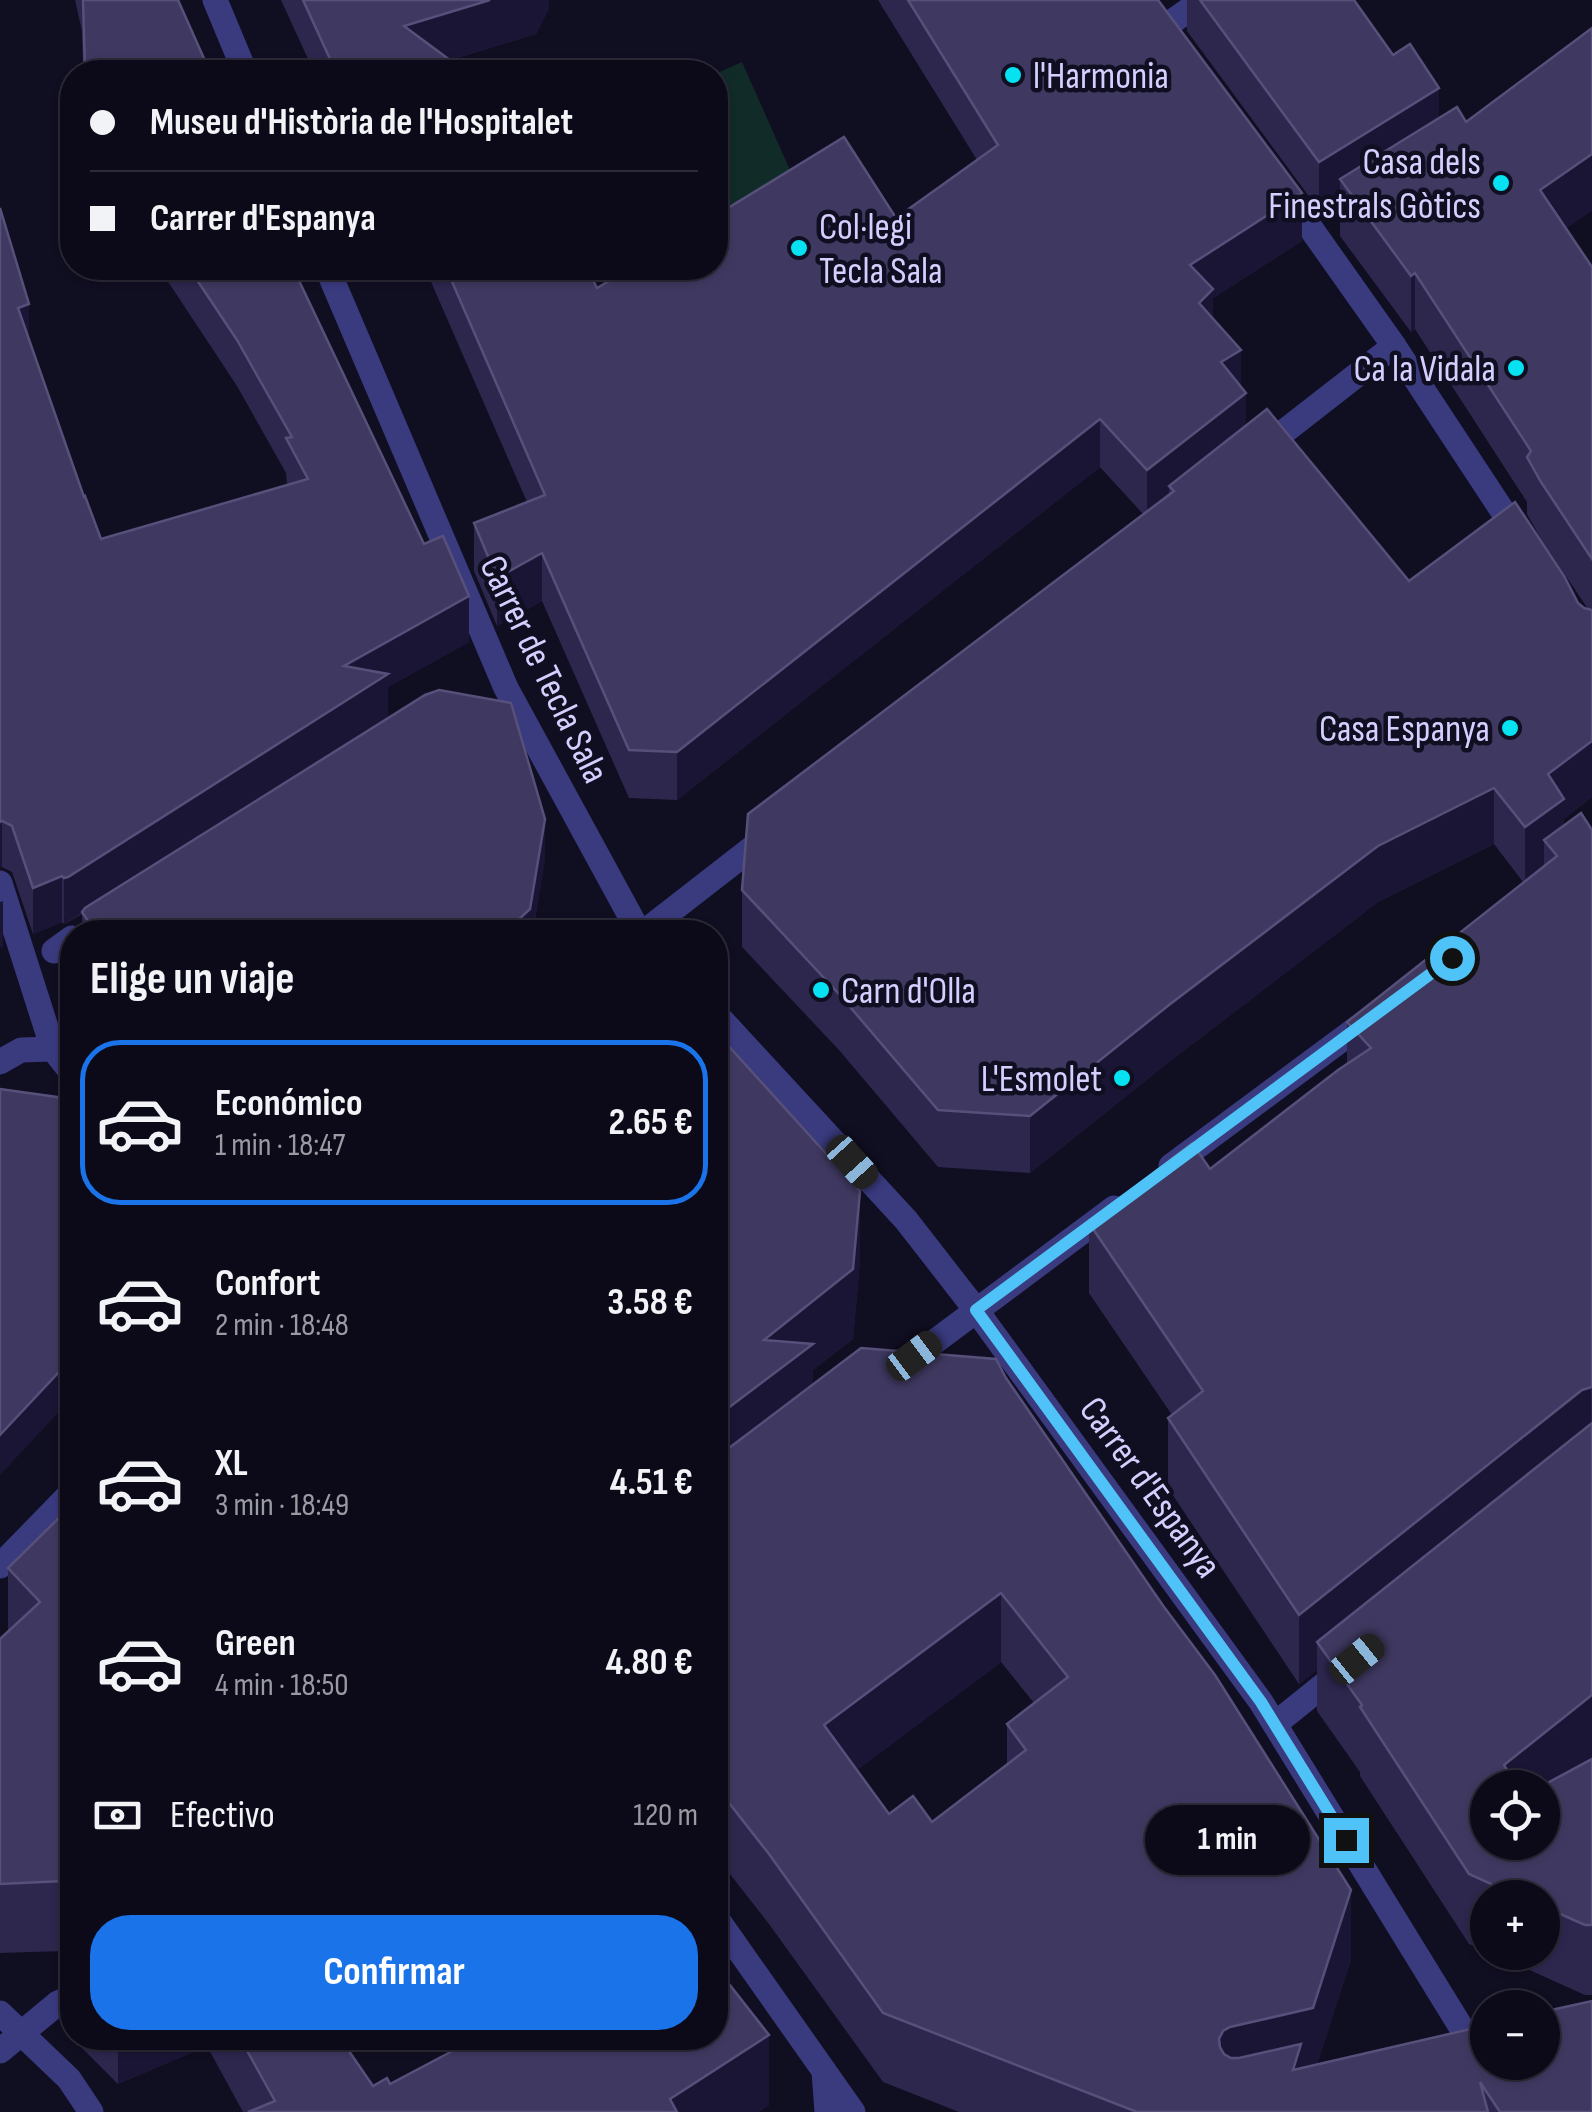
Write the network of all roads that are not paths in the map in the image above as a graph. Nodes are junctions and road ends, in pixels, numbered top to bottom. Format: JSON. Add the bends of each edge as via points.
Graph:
{"nodes":[{"id":1,"x":215,"y":0,"type":"edge"},
{"id":2,"x":1202,"y":0,"type":"edge"},
{"id":3,"x":1164,"y":28,"type":"edge"},
{"id":4,"x":240,"y":60,"type":"edge"},
{"id":5,"x":1269,"y":169,"type":"edge"},
{"id":6,"x":332,"y":280,"type":"edge"},
{"id":7,"x":1394,"y":346,"type":"junction"},
{"id":8,"x":1238,"y":469,"type":"edge"},
{"id":9,"x":1534,"y":559,"type":"edge"},
{"id":10,"x":783,"y":823,"type":"edge"},
{"id":11,"x":0,"y":883,"type":"edge"},
{"id":12,"x":635,"y":920,"type":"edge"},
{"id":13,"x":658,"y":920,"type":"edge"},
{"id":14,"x":1388,"y":1005,"type":"edge"},
{"id":15,"x":728,"y":1027,"type":"edge"},
{"id":16,"x":53,"y":1050,"type":"junction"},
{"id":17,"x":60,"y":1058,"type":"edge"},
{"id":18,"x":0,"y":1062,"type":"edge"},
{"id":19,"x":976,"y":1310,"type":"junction"},
{"id":20,"x":882,"y":1381,"type":"edge"},
{"id":21,"x":60,"y":1504,"type":"edge"},
{"id":22,"x":0,"y":1566,"type":"edge"},
{"id":23,"x":1360,"y":1656,"type":"edge"},
{"id":24,"x":1275,"y":1724,"type":"junction"},
{"id":25,"x":728,"y":1934,"type":"edge"},
{"id":26,"x":60,"y":2002,"type":"edge"},
{"id":27,"x":0,"y":2013,"type":"edge"},
{"id":28,"x":20,"y":2032,"type":"junction"},
{"id":29,"x":1470,"y":2043,"type":"edge"},
{"id":30,"x":0,"y":2051,"type":"edge"},
{"id":31,"x":824,"y":2071,"type":"junction"},
{"id":32,"x":92,"y":2112,"type":"edge"},
{"id":33,"x":828,"y":2112,"type":"edge"},
{"id":34,"x":852,"y":2112,"type":"edge"}],
"edges":[{"from":1,"to":4,"type":"street"},
{"from":2,"to":3,"type":"street"},
{"from":5,"to":7,"type":"street","via":[[1324,227]]},
{"from":6,"to":12,"type":"street","name":"Carrer de Tecla Sala","via":[[499,691]]},
{"from":7,"to":8,"type":"street"},
{"from":7,"to":9,"type":"street"},
{"from":10,"to":13,"type":"street"},
{"from":11,"to":16,"type":"street"},
{"from":14,"to":19,"type":"street"},
{"from":15,"to":19,"type":"street","name":"Carrer d'Espanya","via":[[906,1220]]},
{"from":16,"to":17,"type":"street"},
{"from":16,"to":18,"type":"street","via":[[21,1050]]},
{"from":19,"to":20,"type":"street"},
{"from":19,"to":24,"type":"street","name":"Carrer d'Espanya"},
{"from":21,"to":22,"type":"street"},
{"from":23,"to":24,"type":"street"},
{"from":24,"to":29,"type":"street","name":"Carrer d'Espanya"},
{"from":25,"to":31,"type":"street"},
{"from":26,"to":28,"type":"street"},
{"from":27,"to":28,"type":"street"},
{"from":28,"to":30,"type":"street"},
{"from":28,"to":32,"type":"street"},
{"from":31,"to":33,"type":"street"},
{"from":31,"to":34,"type":"street"}]}
